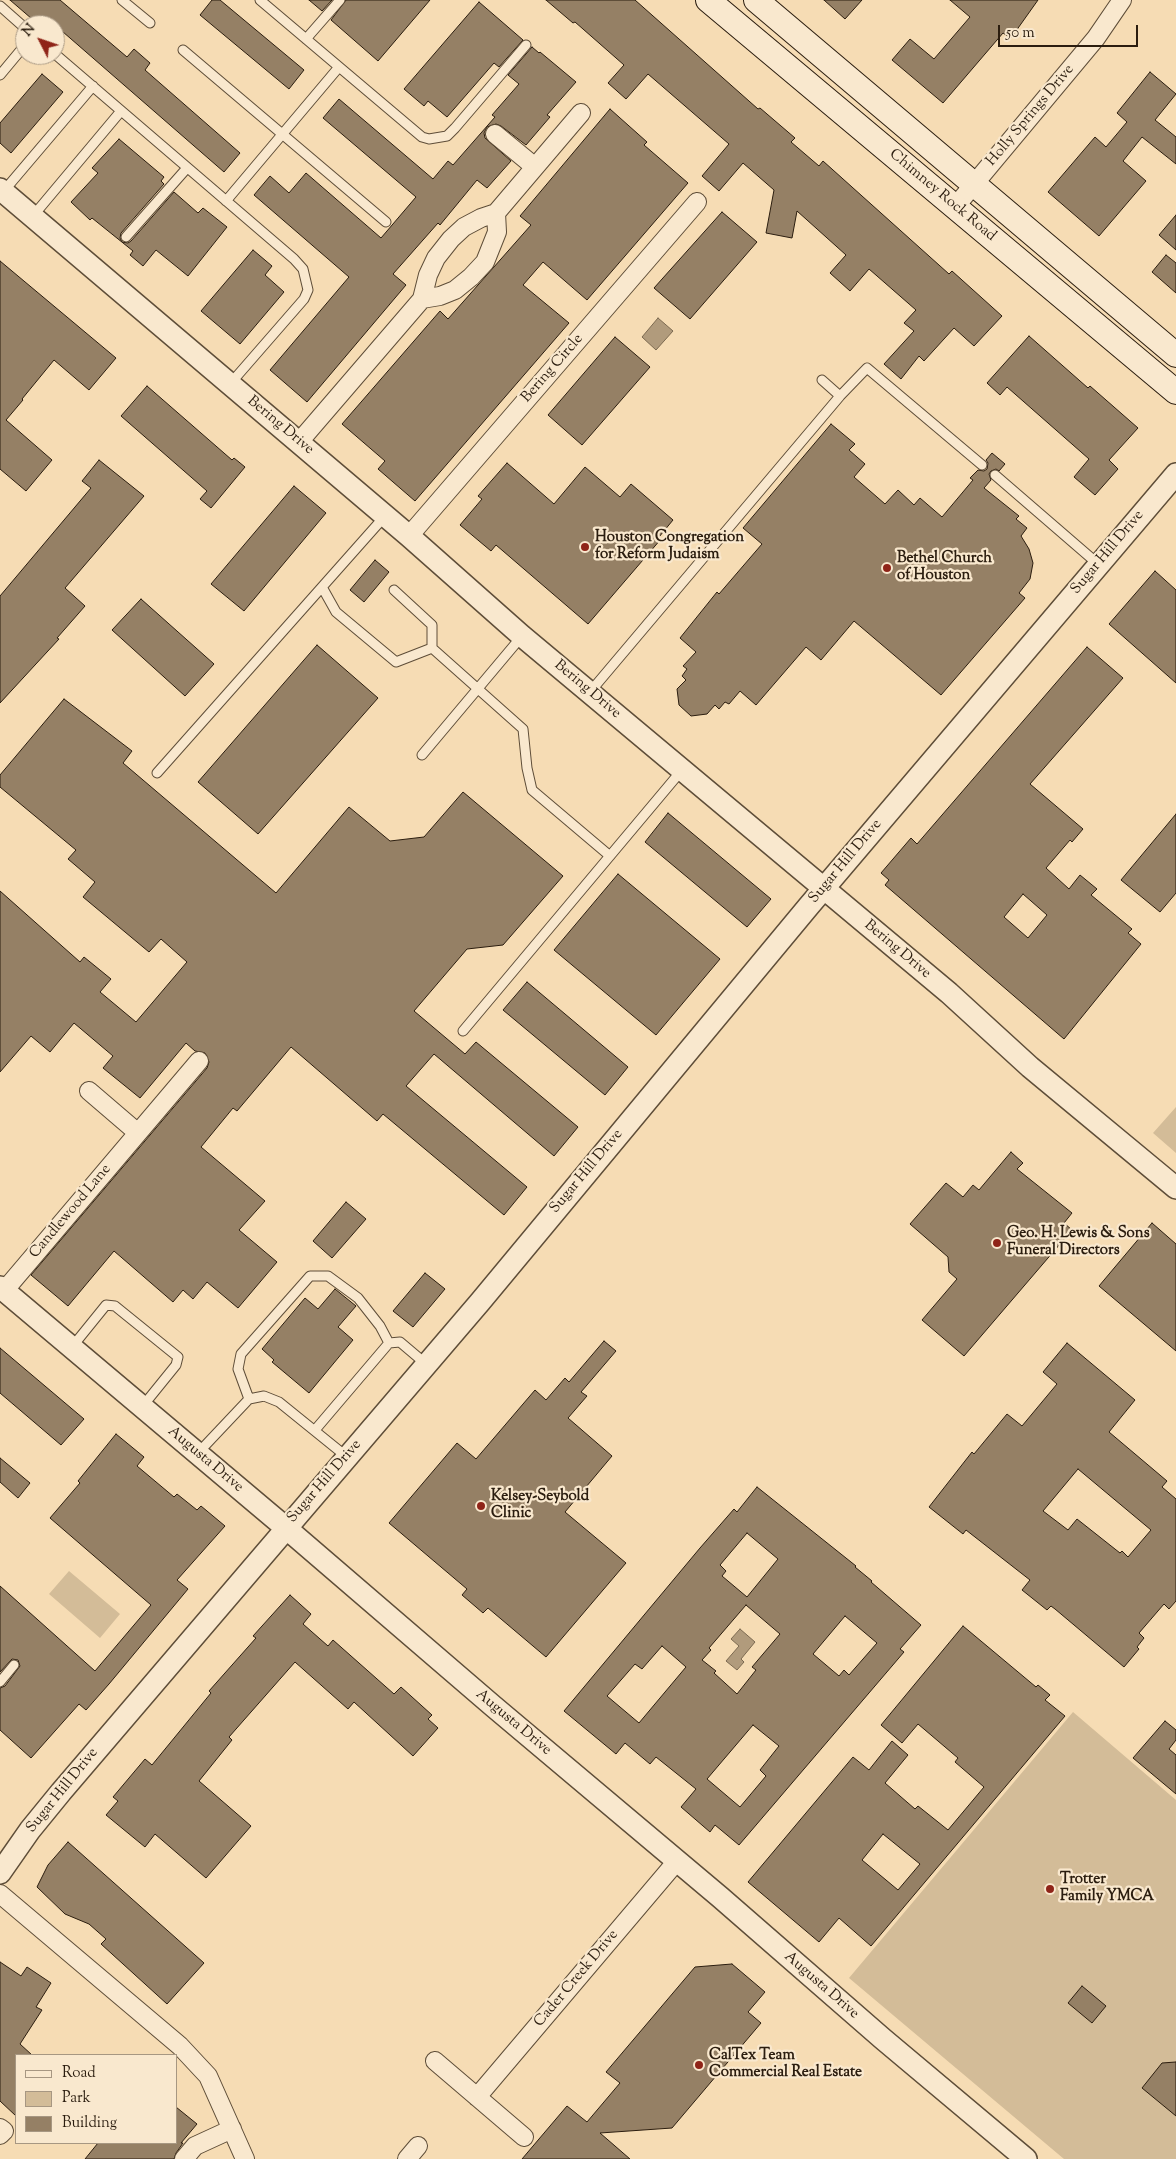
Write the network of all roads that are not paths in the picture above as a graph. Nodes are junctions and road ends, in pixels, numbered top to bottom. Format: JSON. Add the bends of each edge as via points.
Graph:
{"nodes":[{"id":1,"x":122,"y":0,"type":"edge"},
{"id":2,"x":260,"y":0,"type":"edge"},
{"id":3,"x":340,"y":0,"type":"edge"},
{"id":4,"x":708,"y":0,"type":"edge"},
{"id":5,"x":756,"y":0,"type":"edge"},
{"id":6,"x":1122,"y":0,"type":"edge"},
{"id":7,"x":0,"y":6,"type":"edge"},
{"id":8,"x":15,"y":19,"type":"edge"},
{"id":9,"x":150,"y":23,"type":"dead end"},
{"id":10,"x":306,"y":39,"type":"junction"},
{"id":11,"x":526,"y":45,"type":"dead end"},
{"id":12,"x":183,"y":50,"type":"dead end"},
{"id":13,"x":15,"y":57,"type":"edge"},
{"id":14,"x":65,"y":62,"type":"edge"},
{"id":15,"x":339,"y":67,"type":"junction"},
{"id":16,"x":0,"y":75,"type":"edge"},
{"id":17,"x":93,"y":86,"type":"junction"},
{"id":18,"x":121,"y":111,"type":"junction"},
{"id":19,"x":582,"y":113,"type":"dead end"},
{"id":20,"x":282,"y":134,"type":"junction"},
{"id":21,"x":495,"y":134,"type":"dead end"},
{"id":22,"x":535,"y":167,"type":"junction"},
{"id":23,"x":187,"y":168,"type":"junction"},
{"id":24,"x":974,"y":184,"type":"junction"},
{"id":25,"x":2,"y":190,"type":"edge"},
{"id":26,"x":226,"y":201,"type":"junction"},
{"id":27,"x":697,"y":202,"type":"dead end"},
{"id":28,"x":955,"y":207,"type":"junction"},
{"id":29,"x":496,"y":213,"type":"junction"},
{"id":30,"x":33,"y":217,"type":"junction"},
{"id":31,"x":386,"y":222,"type":"dead end"},
{"id":32,"x":126,"y":237,"type":"dead end"},
{"id":33,"x":422,"y":299,"type":"junction"},
{"id":34,"x":1176,"y":354,"type":"edge"},
{"id":35,"x":822,"y":380,"type":"dead end"},
{"id":36,"x":230,"y":384,"type":"junction"},
{"id":37,"x":1176,"y":392,"type":"edge"},
{"id":38,"x":840,"y":396,"type":"junction"},
{"id":39,"x":299,"y":442,"type":"junction"},
{"id":40,"x":982,"y":464,"type":"dead end"},
{"id":41,"x":1176,"y":474,"type":"edge"},
{"id":42,"x":995,"y":475,"type":"dead end"},
{"id":43,"x":385,"y":516,"type":"junction"},
{"id":44,"x":409,"y":536,"type":"junction"},
{"id":45,"x":1098,"y":564,"type":"junction"},
{"id":46,"x":322,"y":587,"type":"junction"},
{"id":47,"x":394,"y":590,"type":"dead end"},
{"id":48,"x":522,"y":636,"type":"junction"},
{"id":49,"x":432,"y":648,"type":"junction"},
{"id":50,"x":478,"y":688,"type":"junction"},
{"id":51,"x":590,"y":692,"type":"junction"},
{"id":52,"x":422,"y":755,"type":"dead end"},
{"id":53,"x":682,"y":770,"type":"junction"},
{"id":54,"x":157,"y":774,"type":"dead end"},
{"id":55,"x":610,"y":856,"type":"junction"},
{"id":56,"x":823,"y":889,"type":"junction"},
{"id":57,"x":463,"y":1031,"type":"dead end"},
{"id":58,"x":199,"y":1060,"type":"dead end"},
{"id":59,"x":89,"y":1091,"type":"dead end"},
{"id":60,"x":138,"y":1133,"type":"junction"},
{"id":61,"x":1176,"y":1188,"type":"edge"},
{"id":62,"x":2,"y":1289,"type":"edge"},
{"id":63,"x":389,"y":1343,"type":"junction"},
{"id":64,"x":72,"y":1347,"type":"junction"},
{"id":65,"x":426,"y":1364,"type":"junction"},
{"id":66,"x":249,"y":1399,"type":"junction"},
{"id":67,"x":142,"y":1407,"type":"junction"},
{"id":68,"x":314,"y":1430,"type":"junction"},
{"id":69,"x":198,"y":1454,"type":"junction"},
{"id":70,"x":347,"y":1457,"type":"junction"},
{"id":71,"x":286,"y":1528,"type":"junction"},
{"id":72,"x":14,"y":1665,"type":"dead end"},
{"id":73,"x":0,"y":1682,"type":"edge"},
{"id":74,"x":678,"y":1862,"type":"junction"},
{"id":75,"x":0,"y":1873,"type":"edge"},
{"id":76,"x":0,"y":1894,"type":"edge"},
{"id":77,"x":435,"y":2061,"type":"dead end"},
{"id":78,"x":477,"y":2097,"type":"junction"},
{"id":79,"x":0,"y":2128,"type":"edge"},
{"id":80,"x":232,"y":2129,"type":"junction"},
{"id":81,"x":0,"y":2135,"type":"edge"},
{"id":82,"x":524,"y":2137,"type":"dead end"},
{"id":83,"x":184,"y":2159,"type":"edge"},
{"id":84,"x":245,"y":2159,"type":"edge"},
{"id":85,"x":1026,"y":2159,"type":"edge"}],
"edges":[{"from":1,"to":9,"type":"lane"},
{"from":2,"to":10,"type":"lane"},
{"from":3,"to":10,"type":"lane"},
{"from":4,"to":28,"type":"main road","name":"Chimney Rock Road"},
{"from":5,"to":24,"type":"main road","name":"Chimney Rock Road"},
{"from":6,"to":24,"type":"street","name":"Holly Springs Drive","via":[[1096,38]]},
{"from":7,"to":8,"type":"lane"},
{"from":10,"to":15,"type":"lane"},
{"from":11,"to":15,"type":"lane","via":[[455,128],[438,139],[422,137]]},
{"from":12,"to":20,"type":"lane"},
{"from":13,"to":16,"type":"lane"},
{"from":14,"to":17,"type":"lane"},
{"from":15,"to":20,"type":"lane"},
{"from":17,"to":18,"type":"lane"},
{"from":17,"to":25,"type":"lane"},
{"from":18,"to":23,"type":"lane"},
{"from":18,"to":30,"type":"lane"},
{"from":19,"to":22,"type":"street"},
{"from":20,"to":26,"type":"lane"},
{"from":20,"to":31,"type":"lane"},
{"from":21,"to":22,"type":"street"},
{"from":22,"to":29,"type":"street"},
{"from":23,"to":26,"type":"lane"},
{"from":23,"to":32,"type":"lane"},
{"from":24,"to":28,"type":"street","name":"Holly Springs Drive"},
{"from":24,"to":34,"type":"main road","name":"Chimney Rock Road"},
{"from":25,"to":30,"type":"street","name":"Bering Drive"},
{"from":26,"to":36,"type":"lane","via":[[294,259],[303,269],[308,290],[304,299]]},
{"from":27,"to":44,"type":"street","name":"Bering Circle"},
{"from":28,"to":37,"type":"main road","name":"Chimney Rock Road"},
{"from":29,"to":33,"type":"street","via":[[464,227],[452,239],[436,258]]},
{"from":29,"to":33,"type":"street","via":[[497,232],[485,262],[455,290]]},
{"from":30,"to":36,"type":"street","name":"Bering Drive"},
{"from":33,"to":39,"type":"street"},
{"from":35,"to":38,"type":"lane"},
{"from":36,"to":39,"type":"street","name":"Bering Drive"},
{"from":38,"to":40,"type":"lane","via":[[867,368]]},
{"from":38,"to":51,"type":"lane"},
{"from":39,"to":43,"type":"street","name":"Bering Drive"},
{"from":41,"to":45,"type":"street","name":"Sugar Hill Drive"},
{"from":42,"to":45,"type":"lane"},
{"from":43,"to":44,"type":"street","name":"Bering Drive"},
{"from":43,"to":46,"type":"lane"},
{"from":44,"to":48,"type":"street","name":"Bering Drive"},
{"from":45,"to":56,"type":"street","name":"Sugar Hill Drive"},
{"from":46,"to":49,"type":"lane","via":[[336,612],[396,662]]},
{"from":46,"to":54,"type":"lane"},
{"from":47,"to":49,"type":"lane","via":[[432,625]]},
{"from":48,"to":50,"type":"lane"},
{"from":48,"to":51,"type":"street","name":"Bering Drive"},
{"from":49,"to":50,"type":"lane"},
{"from":50,"to":52,"type":"lane"},
{"from":50,"to":55,"type":"lane","via":[[523,729],[532,790]]},
{"from":51,"to":53,"type":"street","name":"Bering Drive"},
{"from":53,"to":55,"type":"lane"},
{"from":53,"to":56,"type":"street","name":"Bering Drive"},
{"from":55,"to":57,"type":"lane"},
{"from":56,"to":61,"type":"street","name":"Bering Drive"},
{"from":56,"to":65,"type":"street","name":"Sugar Hill Drive"},
{"from":58,"to":60,"type":"street","name":"Candlewood Lane"},
{"from":59,"to":60,"type":"street"},
{"from":60,"to":62,"type":"street","name":"Candlewood Lane"},
{"from":62,"to":64,"type":"street","name":"Augusta Drive"},
{"from":63,"to":65,"type":"lane","via":[[400,1342]]},
{"from":63,"to":66,"type":"lane","via":[[358,1298],[328,1276],[310,1276],[241,1354],[238,1369]]},
{"from":63,"to":68,"type":"lane"},
{"from":64,"to":67,"type":"street","name":"Augusta Drive"},
{"from":64,"to":67,"type":"lane","via":[[106,1305],[115,1306],[178,1357],[176,1365]]},
{"from":65,"to":70,"type":"street","name":"Sugar Hill Drive"},
{"from":66,"to":68,"type":"lane","via":[[264,1396],[279,1402]]},
{"from":66,"to":69,"type":"lane"},
{"from":67,"to":69,"type":"street","name":"Augusta Drive"},
{"from":68,"to":70,"type":"lane"},
{"from":69,"to":71,"type":"street","name":"Augusta Drive"},
{"from":70,"to":71,"type":"street","name":"Sugar Hill Drive"},
{"from":71,"to":74,"type":"street","name":"Augusta Drive"},
{"from":71,"to":75,"type":"street","name":"Sugar Hill Drive","via":[[51,1804]]},
{"from":72,"to":73,"type":"lane"},
{"from":74,"to":78,"type":"street","name":"Cader Creek Drive"},
{"from":74,"to":85,"type":"street","name":"Augusta Drive"},
{"from":76,"to":80,"type":"street","via":[[180,2046],[208,2076]]},
{"from":77,"to":78,"type":"street"},
{"from":78,"to":82,"type":"street"},
{"from":79,"to":81,"type":"street","via":[[4,2131]]},
{"from":80,"to":83,"type":"street","via":[[195,2146]]},
{"from":80,"to":84,"type":"street"}]}
